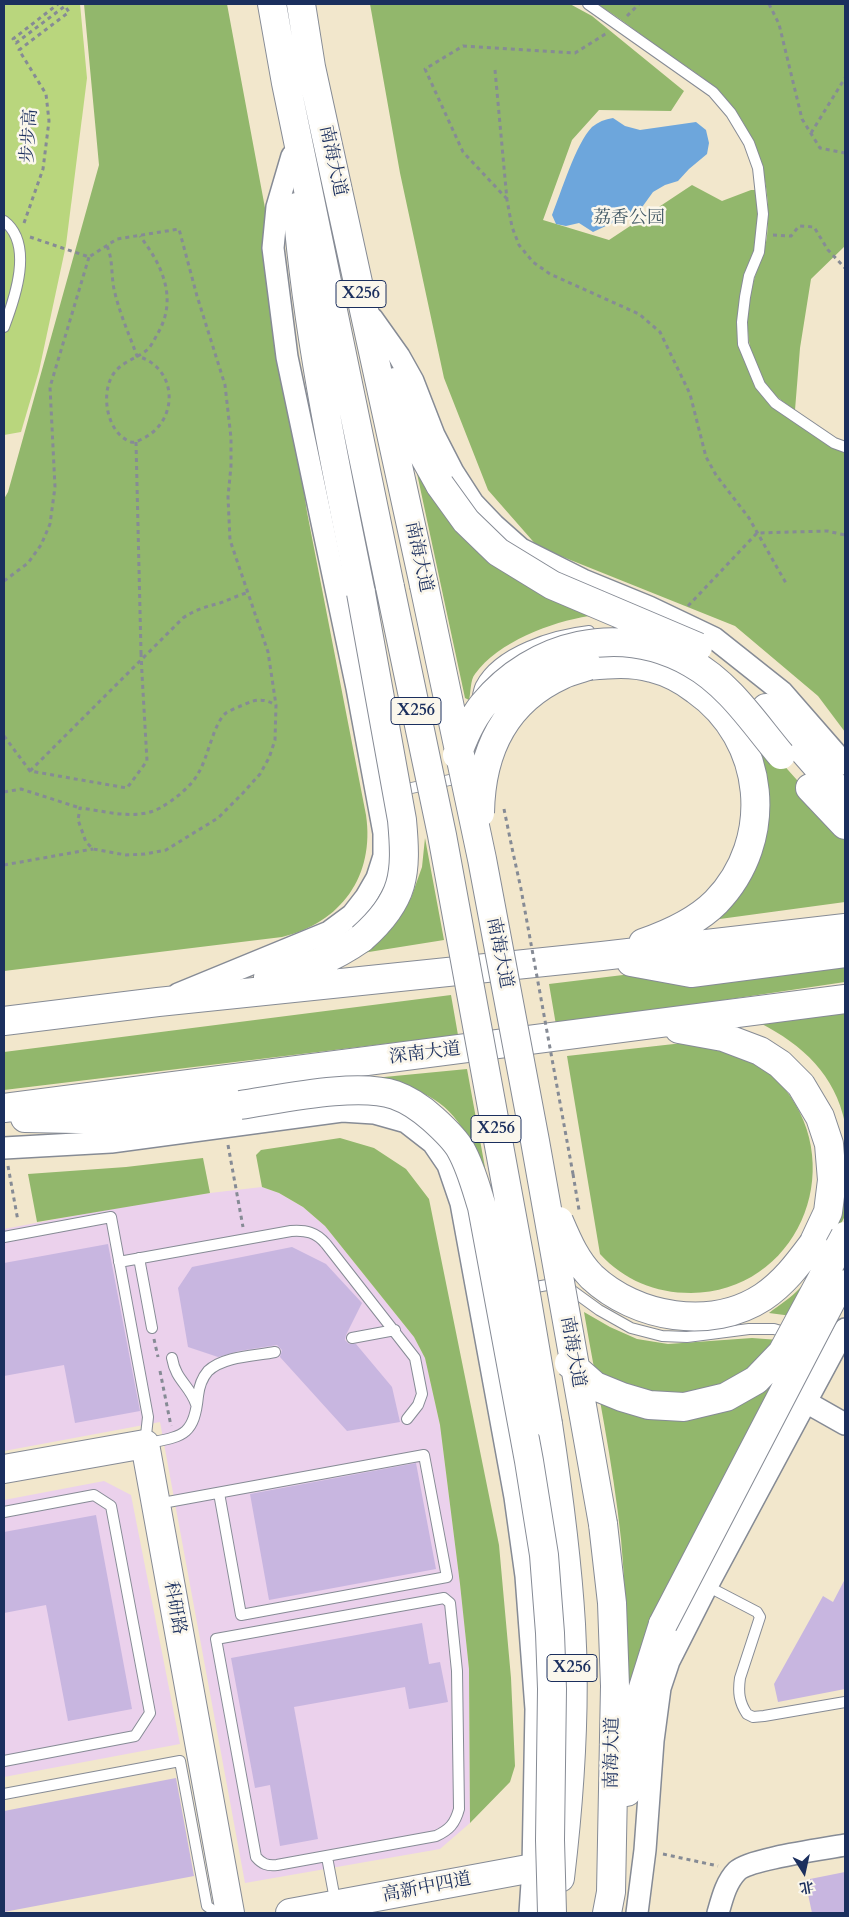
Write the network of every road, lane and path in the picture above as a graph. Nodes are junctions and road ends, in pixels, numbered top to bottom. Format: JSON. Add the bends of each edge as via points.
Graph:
{"nodes":[{"id":1,"x":58,"y":4,"type":"edge"},
{"id":2,"x":272,"y":4,"type":"edge"},
{"id":3,"x":301,"y":4,"type":"edge"},
{"id":4,"x":588,"y":4,"type":"edge"},
{"id":5,"x":639,"y":4,"type":"edge"},
{"id":6,"x":769,"y":4,"type":"edge"},
{"id":7,"x":619,"y":25,"type":"junction"},
{"id":8,"x":495,"y":70,"type":"dead end"},
{"id":9,"x":845,"y":78,"type":"edge"},
{"id":10,"x":286,"y":83,"type":"junction"},
{"id":11,"x":811,"y":133,"type":"junction"},
{"id":12,"x":845,"y":153,"type":"edge"},
{"id":13,"x":292,"y":156,"type":"junction"},
{"id":14,"x":507,"y":200,"type":"junction"},
{"id":15,"x":4,"y":221,"type":"edge"},
{"id":16,"x":762,"y":235,"type":"junction"},
{"id":17,"x":140,"y":236,"type":"junction"},
{"id":18,"x":19,"y":237,"type":"junction"},
{"id":19,"x":107,"y":246,"type":"junction"},
{"id":20,"x":89,"y":257,"type":"junction"},
{"id":21,"x":356,"y":268,"type":"junction"},
{"id":22,"x":845,"y":268,"type":"edge"},
{"id":23,"x":372,"y":318,"type":"junction"},
{"id":24,"x":4,"y":327,"type":"edge"},
{"id":25,"x":137,"y":356,"type":"junction"},
{"id":26,"x":136,"y":442,"type":"junction"},
{"id":27,"x":845,"y":447,"type":"edge"},
{"id":28,"x":757,"y":533,"type":"junction"},
{"id":29,"x":845,"y":535,"type":"edge"},
{"id":30,"x":4,"y":581,"type":"edge"},
{"id":31,"x":787,"y":585,"type":"dead end"},
{"id":32,"x":247,"y":593,"type":"junction"},
{"id":33,"x":649,"y":607,"type":"junction"},
{"id":34,"x":676,"y":620,"type":"junction"},
{"id":35,"x":600,"y":630,"type":"dead end"},
{"id":36,"x":630,"y":630,"type":"dead end"},
{"id":37,"x":276,"y":705,"type":"junction"},
{"id":38,"x":4,"y":736,"type":"edge"},
{"id":39,"x":479,"y":736,"type":"dead end"},
{"id":40,"x":480,"y":754,"type":"dead end"},
{"id":41,"x":845,"y":764,"type":"edge"},
{"id":42,"x":30,"y":771,"type":"junction"},
{"id":43,"x":4,"y":792,"type":"edge"},
{"id":44,"x":377,"y":796,"type":"junction"},
{"id":45,"x":845,"y":798,"type":"edge"},
{"id":46,"x":502,"y":803,"type":"dead end"},
{"id":47,"x":80,"y":808,"type":"junction"},
{"id":48,"x":845,"y":825,"type":"edge"},
{"id":49,"x":442,"y":835,"type":"junction"},
{"id":50,"x":93,"y":849,"type":"junction"},
{"id":51,"x":482,"y":859,"type":"junction"},
{"id":52,"x":4,"y":865,"type":"edge"},
{"id":53,"x":845,"y":928,"type":"edge"},
{"id":54,"x":845,"y":953,"type":"edge"},
{"id":55,"x":602,"y":956,"type":"junction"},
{"id":56,"x":845,"y":1000,"type":"edge"},
{"id":57,"x":158,"y":1002,"type":"junction"},
{"id":58,"x":9,"y":1020,"type":"edge"},
{"id":59,"x":640,"y":1027,"type":"junction"},
{"id":60,"x":4,"y":1108,"type":"edge"},
{"id":61,"x":4,"y":1118,"type":"edge"},
{"id":62,"x":535,"y":1141,"type":"junction"},
{"id":63,"x":228,"y":1144,"type":"dead end"},
{"id":64,"x":6,"y":1157,"type":"edge"},
{"id":65,"x":579,"y":1212,"type":"dead end"},
{"id":66,"x":20,"y":1234,"type":"junction"},
{"id":67,"x":845,"y":1236,"type":"edge"},
{"id":68,"x":4,"y":1237,"type":"edge"},
{"id":69,"x":245,"y":1239,"type":"junction"},
{"id":70,"x":139,"y":1258,"type":"junction"},
{"id":71,"x":119,"y":1262,"type":"junction"},
{"id":72,"x":845,"y":1275,"type":"edge"},
{"id":73,"x":516,"y":1284,"type":"junction"},
{"id":74,"x":480,"y":1296,"type":"junction"},
{"id":75,"x":152,"y":1328,"type":"joint"},
{"id":76,"x":845,"y":1328,"type":"edge"},
{"id":77,"x":395,"y":1330,"type":"junction"},
{"id":78,"x":352,"y":1338,"type":"dead end"},
{"id":79,"x":826,"y":1346,"type":"junction"},
{"id":80,"x":275,"y":1352,"type":"dead end"},
{"id":81,"x":172,"y":1358,"type":"dead end"},
{"id":82,"x":806,"y":1402,"type":"junction"},
{"id":83,"x":197,"y":1407,"type":"junction"},
{"id":84,"x":407,"y":1419,"type":"dead end"},
{"id":85,"x":845,"y":1424,"type":"edge"},
{"id":86,"x":173,"y":1438,"type":"junction"},
{"id":87,"x":145,"y":1444,"type":"junction"},
{"id":88,"x":4,"y":1470,"type":"edge"},
{"id":89,"x":219,"y":1493,"type":"junction"},
{"id":90,"x":156,"y":1504,"type":"junction"},
{"id":91,"x":4,"y":1512,"type":"edge"},
{"id":92,"x":707,"y":1586,"type":"junction"},
{"id":93,"x":845,"y":1702,"type":"edge"},
{"id":94,"x":4,"y":1761,"type":"edge"},
{"id":95,"x":4,"y":1794,"type":"edge"},
{"id":96,"x":845,"y":1844,"type":"edge"},
{"id":97,"x":646,"y":1850,"type":"junction"},
{"id":98,"x":327,"y":1856,"type":"junction"},
{"id":99,"x":533,"y":1868,"type":"junction"},
{"id":100,"x":738,"y":1870,"type":"junction"},
{"id":101,"x":609,"y":1903,"type":"edge"},
{"id":102,"x":336,"y":1905,"type":"junction"},
{"id":103,"x":217,"y":1913,"type":"edge"},
{"id":104,"x":230,"y":1913,"type":"edge"},
{"id":105,"x":290,"y":1913,"type":"edge"},
{"id":106,"x":530,"y":1913,"type":"edge"},
{"id":107,"x":552,"y":1913,"type":"edge"},
{"id":108,"x":556,"y":1913,"type":"edge"},
{"id":109,"x":637,"y":1913,"type":"edge"},
{"id":110,"x":718,"y":1913,"type":"edge"}],
"edges":[{"from":1,"to":18,"type":"path","name":"步步高","via":[[13,39],[16,43],[65,6],[69,12],[19,50],[46,94],[49,121],[43,169]]},
{"from":2,"to":10,"type":"main road","name":"南海大道","number":"X256"},
{"from":3,"to":21,"type":"main road","name":"南海大道","number":"X256","via":[[311,67]]},
{"from":4,"to":7,"type":"lane"},
{"from":5,"to":7,"type":"path"},
{"from":6,"to":11,"type":"path","via":[[779,24],[802,119]]},
{"from":7,"to":14,"type":"path","via":[[576,53],[463,46],[425,69],[463,152]]},
{"from":7,"to":16,"type":"lane","via":[[713,92],[731,113],[758,168]]},
{"from":8,"to":14,"type":"path"},
{"from":9,"to":11,"type":"path"},
{"from":10,"to":13,"type":"main road"},
{"from":10,"to":49,"type":"main road","name":"南海大道","number":"X256","bridge":true},
{"from":11,"to":12,"type":"path","via":[[820,148]]},
{"from":13,"to":44,"type":"street","via":[[277,208],[273,248],[286,347]]},
{"from":13,"to":57,"type":"main road","bridge":true,"via":[[301,264],[323,402],[402,820],[404,872],[399,891],[384,917],[342,952],[319,963],[281,974]]},
{"from":14,"to":28,"type":"path","via":[[519,244],[533,262],[550,274],[639,314],[660,332],[690,394],[706,457]]},
{"from":15,"to":18,"type":"lane"},
{"from":16,"to":22,"type":"path","via":[[791,236],[799,226],[814,227],[828,250]]},
{"from":16,"to":27,"type":"lane","via":[[749,276],[743,314],[743,344],[751,366],[760,385],[775,403]]},
{"from":17,"to":19,"type":"path","via":[[117,239]]},
{"from":17,"to":25,"type":"path","via":[[162,271],[167,302],[160,329],[150,347]]},
{"from":17,"to":32,"type":"path","via":[[179,229],[190,263],[225,385],[231,438],[230,540]]},
{"from":18,"to":20,"type":"path"},
{"from":18,"to":24,"type":"lane","via":[[17,292]]},
{"from":19,"to":20,"type":"path"},
{"from":19,"to":25,"type":"path","via":[[118,302]]},
{"from":20,"to":30,"type":"path","via":[[50,387],[54,487],[50,524],[28,564]]},
{"from":21,"to":23,"type":"main road"},
{"from":21,"to":51,"type":"main road","name":"南海大道","number":"X256","bridge":true},
{"from":23,"to":33,"type":"street","via":[[413,381],[434,435],[453,472],[473,503],[494,526],[521,549],[583,580]]},
{"from":23,"to":45,"type":"main road","bridge":true,"via":[[421,451],[466,521],[498,552],[552,585],[692,643],[713,656],[766,708]]},
{"from":25,"to":26,"type":"path","via":[[114,373],[107,397],[111,422],[122,436]]},
{"from":25,"to":26,"type":"path","via":[[161,371],[166,379],[169,398],[167,414],[160,425],[151,435]]},
{"from":26,"to":42,"type":"path","bridge":true,"via":[[147,762],[127,788]]},
{"from":28,"to":29,"type":"path","via":[[827,531]]},
{"from":28,"to":31,"type":"path"},
{"from":28,"to":34,"type":"path"},
{"from":32,"to":37,"type":"path","via":[[268,652]]},
{"from":32,"to":42,"type":"path","via":[[205,606],[183,618]]},
{"from":33,"to":34,"type":"street"},
{"from":33,"to":36,"type":"lane"},
{"from":34,"to":41,"type":"street","via":[[714,638],[782,692]]},
{"from":35,"to":39,"type":"lane","via":[[541,641],[492,670],[481,685],[476,702]]},
{"from":37,"to":47,"type":"path","via":[[258,699],[224,714],[214,731],[199,773],[158,808],[136,815]]},
{"from":37,"to":50,"type":"path","via":[[274,740],[269,758],[260,774],[218,818],[166,850],[126,855]]},
{"from":38,"to":42,"type":"path"},
{"from":40,"to":44,"type":"lane","via":[[474,775]]},
{"from":43,"to":47,"type":"path","via":[[21,789]]},
{"from":44,"to":57,"type":"street","via":[[384,833],[384,856],[377,878],[352,915],[329,932]]},
{"from":46,"to":65,"type":"path","bridge":true,"via":[[521,890]]},
{"from":47,"to":50,"type":"path","via":[[78,820],[86,842]]},
{"from":48,"to":49,"type":"main road","bridge":true,"via":[[715,680],[691,663],[665,651],[608,642],[578,645],[525,667],[501,684],[482,706],[466,730],[456,758]]},
{"from":49,"to":73,"type":"main road","name":"南海大道","number":"X256","bridge":true},
{"from":50,"to":52,"type":"path"},
{"from":51,"to":55,"type":"main road","bridge":true,"via":[[481,798],[491,748],[503,724],[540,687],[563,674],[588,666],[620,663],[653,668],[683,680],[710,699],[731,723],[746,752],[755,783],[756,816],[749,848],[736,877],[716,902],[690,923],[656,939]]},
{"from":51,"to":62,"type":"main road","name":"南海大道","number":"X256","bridge":true},
{"from":53,"to":55,"type":"main road"},
{"from":54,"to":55,"type":"main road","via":[[691,973]]},
{"from":55,"to":57,"type":"main road"},
{"from":56,"to":59,"type":"main road","name":"深南大道"},
{"from":57,"to":58,"type":"main road"},
{"from":59,"to":60,"type":"main road","name":"深南大道"},
{"from":59,"to":62,"type":"main road","bridge":true,"via":[[685,1029],[723,1037],[760,1051],[780,1064],[801,1085],[820,1117],[829,1144],[832,1180],[828,1212],[813,1244],[796,1268],[762,1298],[734,1310],[705,1316],[675,1315],[644,1308],[615,1294],[592,1276],[573,1254],[557,1217]]},
{"from":61,"to":107,"type":"main road","bridge":true,"via":[[128,1120],[366,1090],[394,1095],[421,1109],[441,1125],[460,1148],[471,1172],[484,1217],[544,1555],[552,1689]]},
{"from":62,"to":101,"type":"main road","name":"南海大道","number":"X256","bridge":true,"via":[[602,1524],[612,1603],[615,1686]]},
{"from":63,"to":69,"type":"path"},
{"from":64,"to":66,"type":"path"},
{"from":64,"to":74,"type":"street","via":[[342,1111],[374,1113],[406,1122],[433,1144],[448,1166],[461,1203]]},
{"from":66,"to":68,"type":"lane"},
{"from":66,"to":71,"type":"lane","via":[[111,1217]]},
{"from":67,"to":73,"type":"main road","bridge":true,"via":[[775,1360],[756,1380],[726,1397],[684,1407],[649,1405],[595,1386],[563,1358]]},
{"from":69,"to":70,"type":"lane"},
{"from":69,"to":77,"type":"lane","via":[[302,1230],[319,1236]]},
{"from":70,"to":71,"type":"lane"},
{"from":70,"to":75,"type":"lane"},
{"from":71,"to":87,"type":"lane","via":[[148,1417]]},
{"from":72,"to":101,"type":"main road","bridge":true,"via":[[663,1624],[642,1691]]},
{"from":73,"to":74,"type":"lane"},
{"from":73,"to":79,"type":"lane","via":[[570,1289],[630,1328],[662,1336],[687,1337],[774,1329]]},
{"from":73,"to":108,"type":"main road","name":"南海大道","number":"X256","bridge":true,"via":[[558,1490],[571,1625],[573,1700],[570,1768]]},
{"from":74,"to":99,"type":"street","via":[[526,1576],[536,1709]]},
{"from":75,"to":86,"type":"path"},
{"from":76,"to":79,"type":"street"},
{"from":77,"to":78,"type":"lane"},
{"from":77,"to":84,"type":"lane","via":[[414,1358],[422,1394]]},
{"from":79,"to":82,"type":"street"},
{"from":80,"to":83,"type":"lane","via":[[214,1367],[201,1384]]},
{"from":81,"to":83,"type":"lane","via":[[175,1372],[192,1393]]},
{"from":82,"to":85,"type":"street"},
{"from":82,"to":92,"type":"street"},
{"from":83,"to":86,"type":"lane","via":[[191,1425]]},
{"from":86,"to":87,"type":"lane"},
{"from":87,"to":88,"type":"main road"},
{"from":87,"to":90,"type":"main road","name":"科研路"},
{"from":89,"to":89,"type":"lane","via":[[424,1455],[447,1577],[241,1615]]},
{"from":89,"to":90,"type":"lane"},
{"from":90,"to":104,"type":"main road","name":"科研路"},
{"from":91,"to":94,"type":"lane","via":[[94,1495],[111,1506],[150,1713],[135,1736]]},
{"from":92,"to":93,"type":"lane","via":[[757,1612],[760,1617],[740,1678],[739,1696],[747,1714],[764,1716]]},
{"from":92,"to":97,"type":"street","via":[[669,1661],[660,1688]]},
{"from":95,"to":103,"type":"lane","via":[[180,1761],[207,1906]]},
{"from":96,"to":100,"type":"street","via":[[755,1862]]},
{"from":97,"to":100,"type":"path"},
{"from":97,"to":109,"type":"street"},
{"from":98,"to":98,"type":"lane","via":[[436,1836],[445,1832],[456,1819],[457,1671],[450,1603],[444,1598],[216,1639],[256,1857],[268,1866]]},
{"from":98,"to":102,"type":"lane"},
{"from":99,"to":102,"type":"main road","name":"高新中四道"},
{"from":99,"to":106,"type":"street"},
{"from":100,"to":110,"type":"street","via":[[728,1882]]},
{"from":102,"to":105,"type":"main road","name":"高新中四道"}]}
